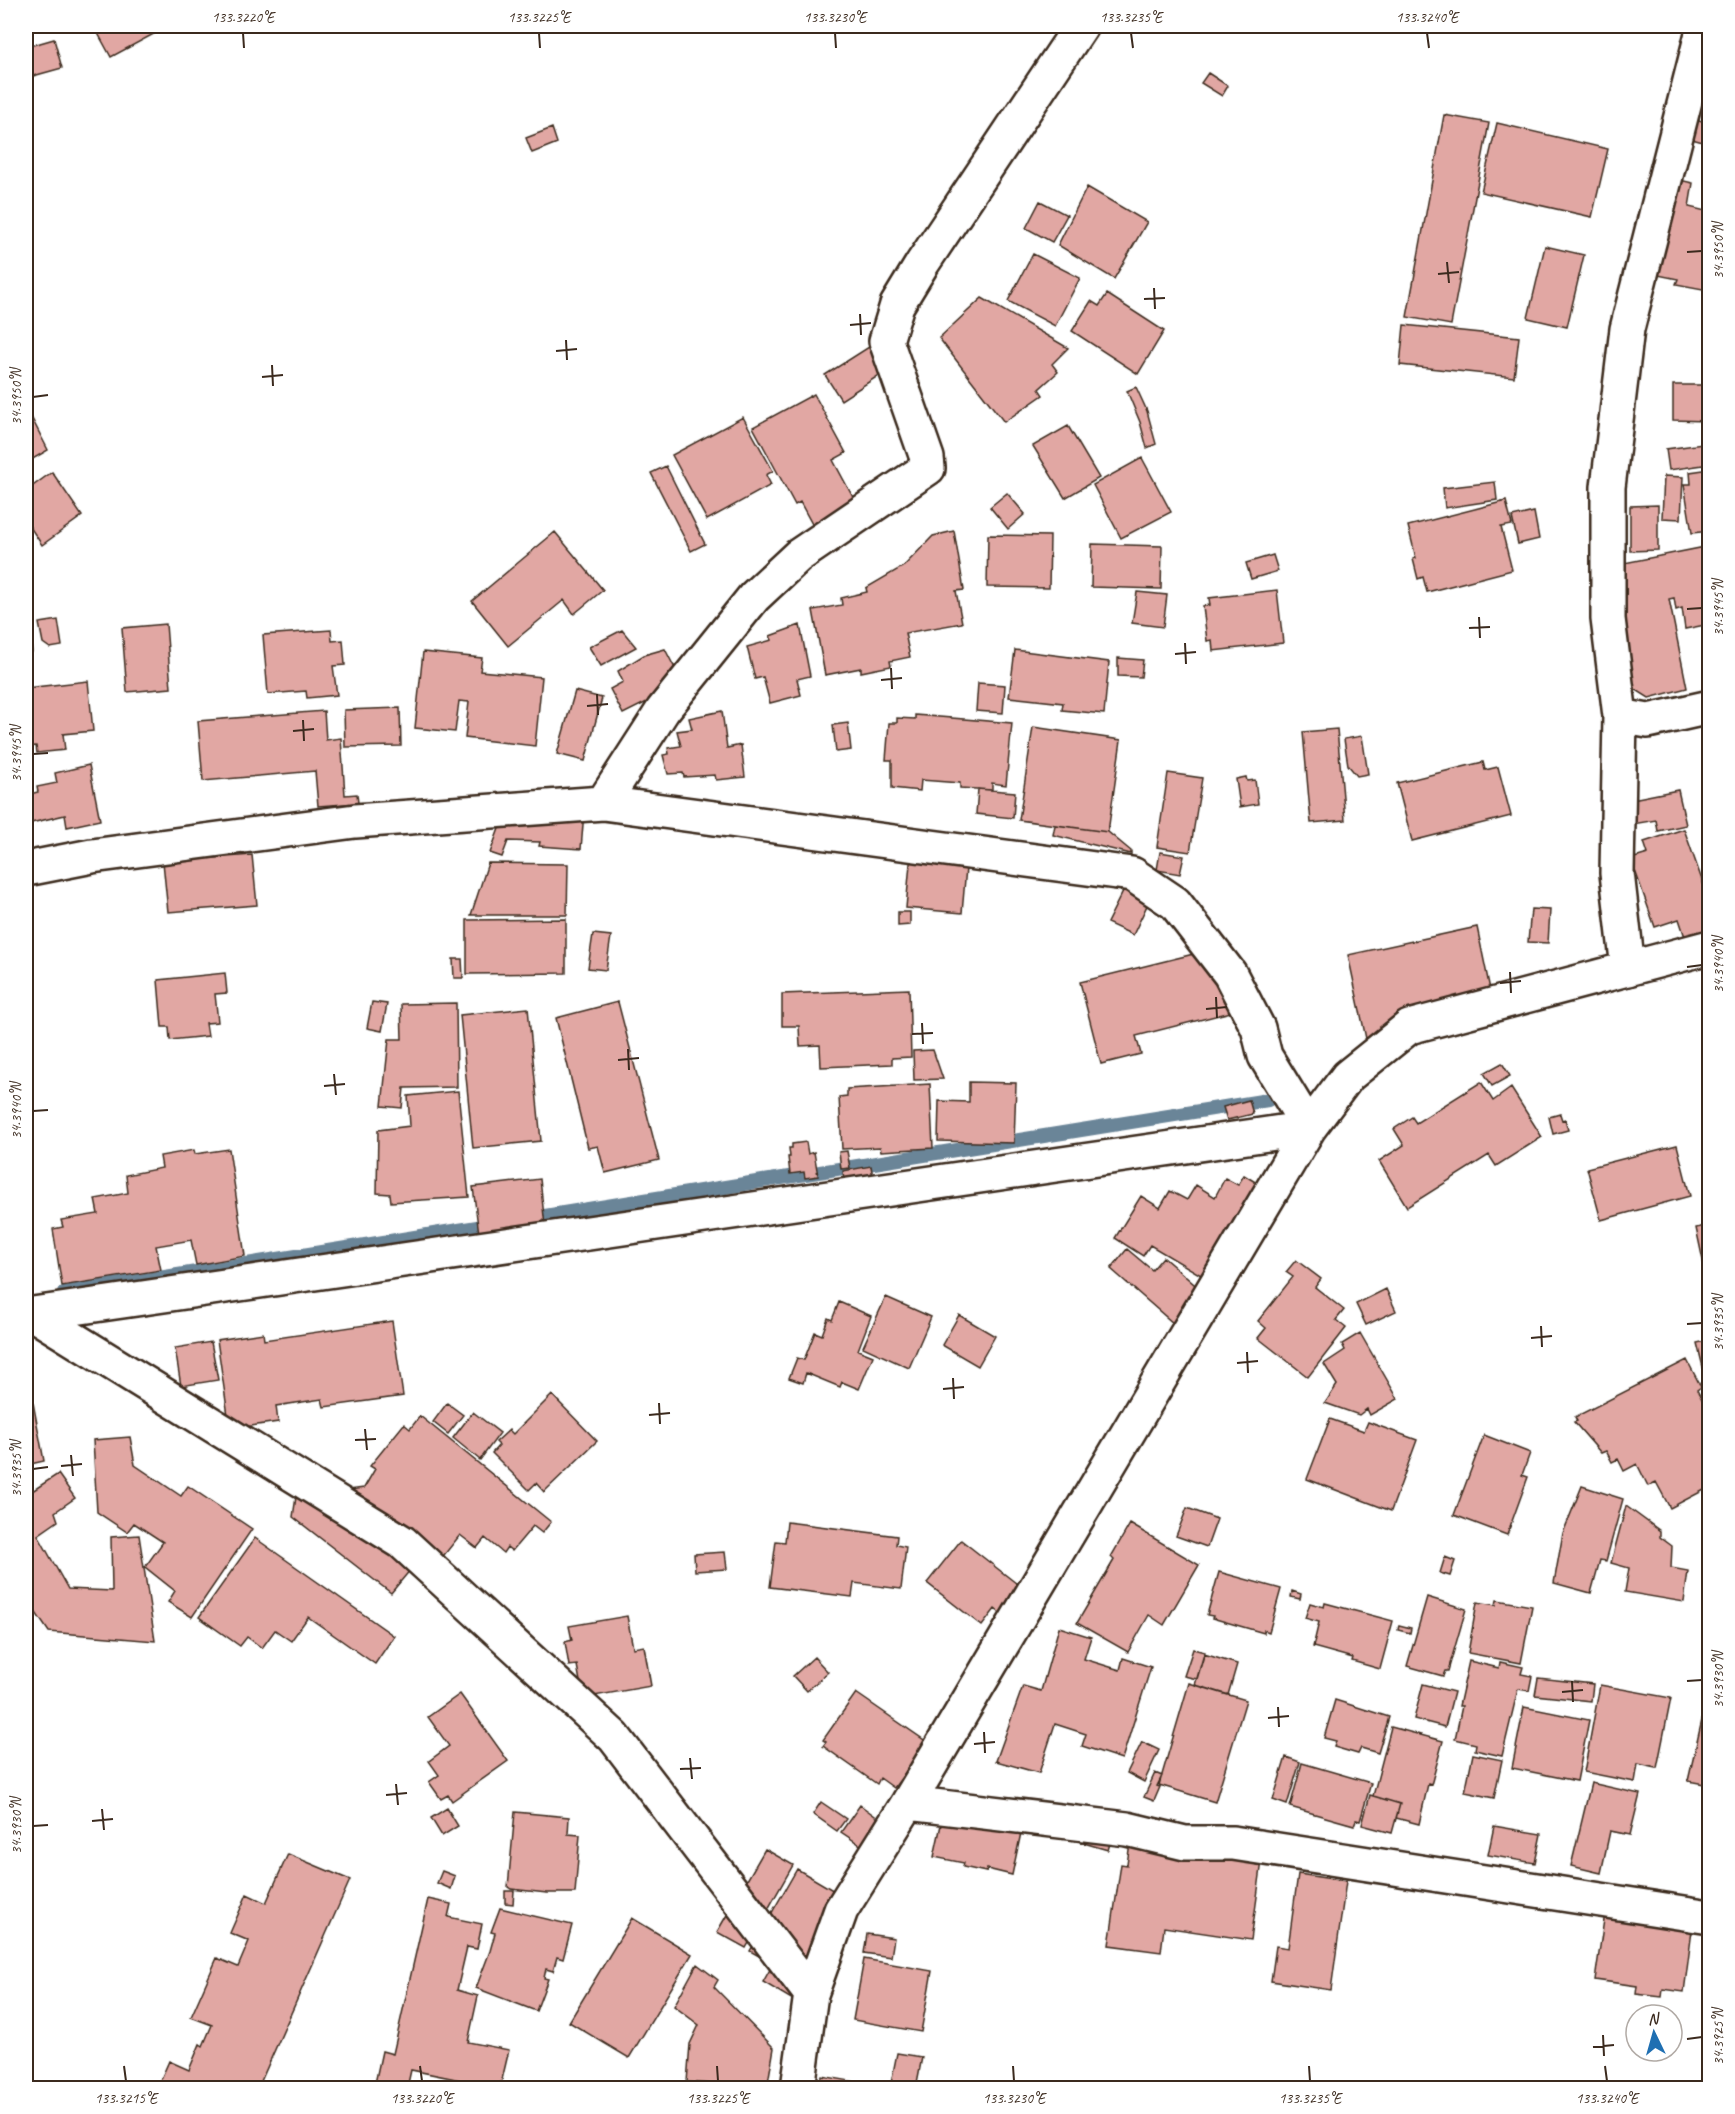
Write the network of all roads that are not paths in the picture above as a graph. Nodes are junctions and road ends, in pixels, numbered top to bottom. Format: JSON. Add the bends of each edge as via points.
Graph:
{"nodes":[{"id":1,"x":1080,"y":26,"type":"edge"},
{"id":2,"x":1704,"y":26,"type":"edge"},
{"id":3,"x":1710,"y":707,"type":"edge"},
{"id":4,"x":1620,"y":716,"type":"junction"},
{"id":5,"x":603,"y":803,"type":"junction"},
{"id":6,"x":26,"y":869,"type":"edge"},
{"id":7,"x":1710,"y":947,"type":"edge"},
{"id":8,"x":1628,"y":969,"type":"junction"},
{"id":9,"x":1309,"y":1128,"type":"junction"},
{"id":10,"x":29,"y":1314,"type":"edge"},
{"id":11,"x":908,"y":1803,"type":"junction"},
{"id":12,"x":1710,"y":1917,"type":"edge"},
{"id":13,"x":811,"y":1994,"type":"junction"},
{"id":14,"x":798,"y":2088,"type":"edge"}],
"edges":[{"from":1,"to":5,"type":"street","via":[[897,305],[886,341],[928,468],[798,556],[754,597],[663,710]]},
{"from":2,"to":4,"type":"street","via":[[1628,329],[1609,476],[1608,619]]},
{"from":3,"to":4,"type":"street","via":[[1648,721]]},
{"from":4,"to":8,"type":"street","via":[[1617,873]]},
{"from":5,"to":6,"type":"street","via":[[355,821],[92,856]]},
{"from":5,"to":9,"type":"street","via":[[1132,874],[1175,903],[1230,974],[1258,1028],[1265,1056]]},
{"from":7,"to":8,"type":"street"},
{"from":8,"to":9,"type":"street","via":[[1409,1027],[1348,1076]]},
{"from":9,"to":10,"type":"street"},
{"from":9,"to":11,"type":"street"},
{"from":10,"to":13,"type":"street","via":[[402,1542],[614,1737]]},
{"from":11,"to":12,"type":"street","via":[[1127,1829],[1185,1843],[1233,1843]]},
{"from":11,"to":13,"type":"street","via":[[841,1910]]},
{"from":13,"to":14,"type":"street"}]}
